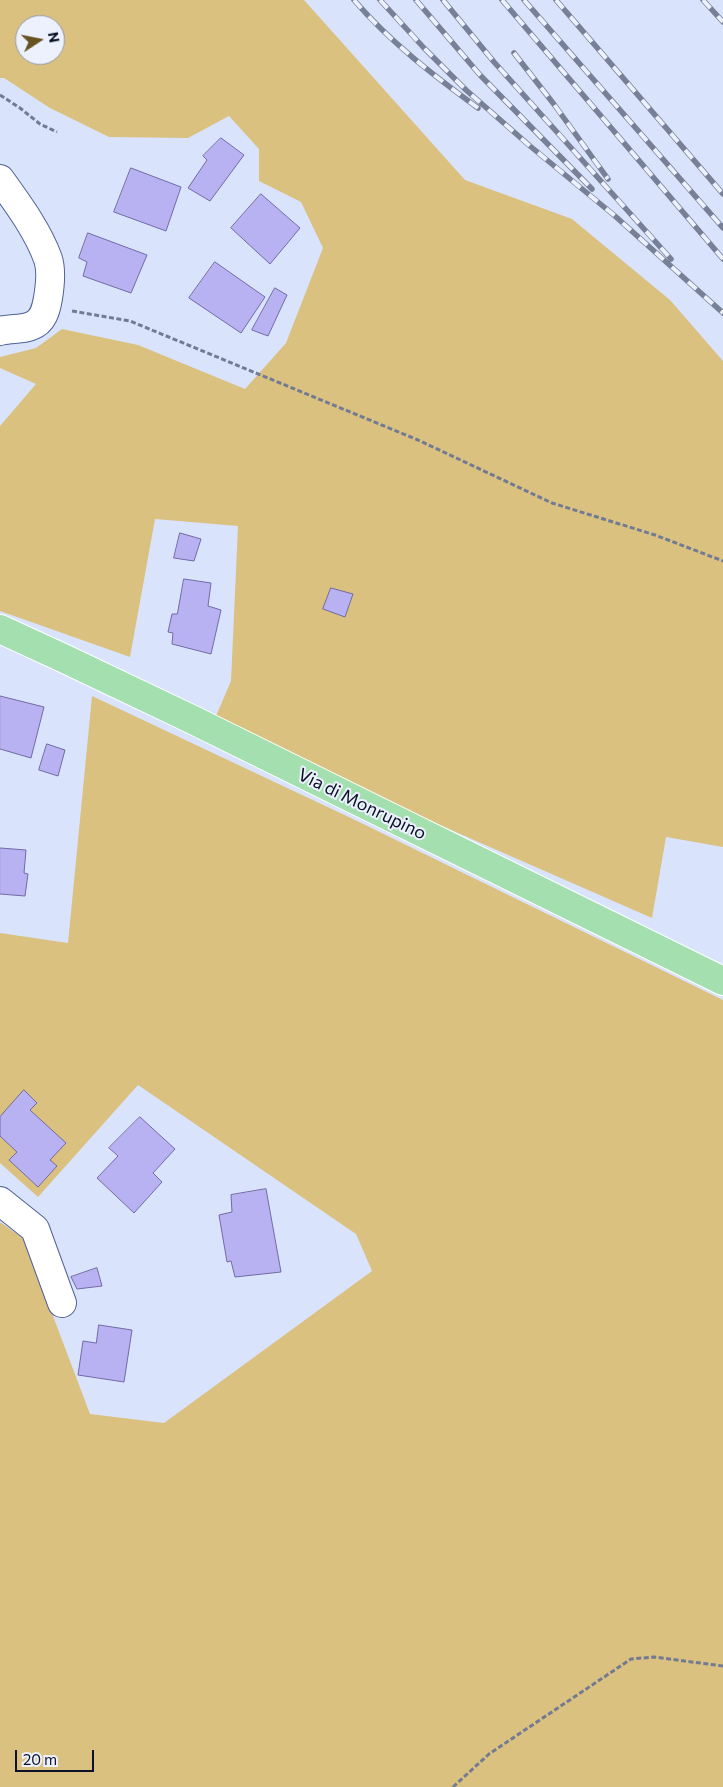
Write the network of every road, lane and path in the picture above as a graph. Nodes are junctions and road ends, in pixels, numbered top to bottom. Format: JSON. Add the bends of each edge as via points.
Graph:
{"nodes":[{"id":1,"x":0,"y":95,"type":"edge"},
{"id":2,"x":57,"y":132,"type":"dead end"},
{"id":3,"x":0,"y":179,"type":"edge"},
{"id":4,"x":47,"y":307,"type":"junction"},
{"id":5,"x":0,"y":331,"type":"edge"},
{"id":6,"x":723,"y":561,"type":"edge"},
{"id":7,"x":0,"y":629,"type":"edge"},
{"id":8,"x":723,"y":981,"type":"edge"},
{"id":9,"x":0,"y":1201,"type":"edge"},
{"id":10,"x":62,"y":1303,"type":"dead end"},
{"id":11,"x":723,"y":1666,"type":"edge"},
{"id":12,"x":453,"y":1787,"type":"edge"}],
"edges":[{"from":1,"to":2,"type":"path","via":[[40,124]]},
{"from":3,"to":4,"type":"street","via":[[48,261]]},
{"from":4,"to":5,"type":"street","via":[[42,318],[30,327]]},
{"from":4,"to":6,"type":"path","via":[[130,321],[418,440],[552,503],[655,535]]},
{"from":7,"to":8,"type":"main road","name":"Via di Monrupino","via":[[189,718]]},
{"from":9,"to":10,"type":"street","via":[[35,1229]]},
{"from":11,"to":12,"type":"path","via":[[654,1657],[631,1660],[489,1754]]}]}
